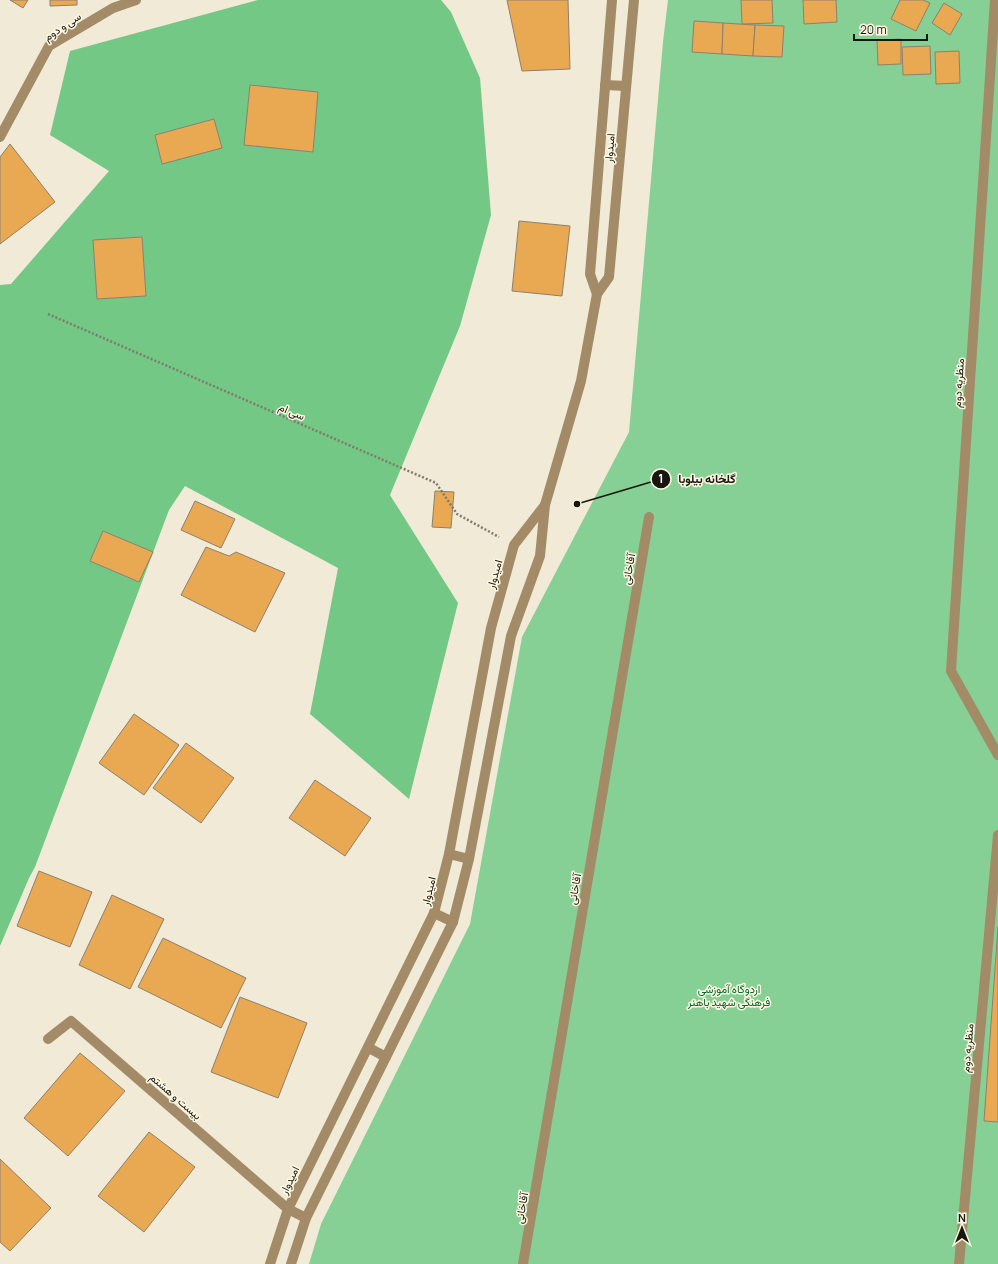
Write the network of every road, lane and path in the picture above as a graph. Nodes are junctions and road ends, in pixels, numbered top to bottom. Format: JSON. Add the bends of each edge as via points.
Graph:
{"nodes":[{"id":1,"x":136,"y":0,"type":"edge"},
{"id":2,"x":612,"y":0,"type":"edge"},
{"id":3,"x":634,"y":0,"type":"edge"},
{"id":4,"x":995,"y":0,"type":"edge"},
{"id":5,"x":113,"y":4,"type":"edge"},
{"id":6,"x":605,"y":85,"type":"junction"},
{"id":7,"x":626,"y":86,"type":"junction"},
{"id":8,"x":0,"y":137,"type":"edge"},
{"id":9,"x":597,"y":294,"type":"junction"},
{"id":10,"x":48,"y":314,"type":"dead end"},
{"id":11,"x":545,"y":505,"type":"junction"},
{"id":12,"x":649,"y":517,"type":"dead end"},
{"id":13,"x":514,"y":545,"type":"junction"},
{"id":14,"x":998,"y":755,"type":"edge"},
{"id":15,"x":998,"y":835,"type":"edge"},
{"id":16,"x":449,"y":854,"type":"junction"},
{"id":17,"x":469,"y":859,"type":"junction"},
{"id":18,"x":434,"y":913,"type":"junction"},
{"id":19,"x":454,"y":922,"type":"junction"},
{"id":20,"x":48,"y":1039,"type":"dead end"},
{"id":21,"x":368,"y":1048,"type":"junction"},
{"id":22,"x":386,"y":1057,"type":"junction"},
{"id":23,"x":288,"y":1208,"type":"junction"},
{"id":24,"x":306,"y":1218,"type":"junction"},
{"id":25,"x":270,"y":1264,"type":"edge"},
{"id":26,"x":290,"y":1264,"type":"edge"},
{"id":27,"x":523,"y":1264,"type":"edge"},
{"id":28,"x":959,"y":1264,"type":"edge"}],
"edges":[{"from":1,"to":5,"type":"street","name":"سی و دوم"},
{"from":2,"to":6,"type":"street","name":"امیدوار"},
{"from":3,"to":7,"type":"street","name":"امیدوار"},
{"from":4,"to":14,"type":"street","name":"منظریه دوم","via":[[951,671]]},
{"from":5,"to":8,"type":"street","name":"سی و دوم","via":[[50,46]]},
{"from":6,"to":7,"type":"street"},
{"from":6,"to":9,"type":"street","name":"امیدوار","via":[[590,274]]},
{"from":7,"to":9,"type":"street","name":"امیدوار","via":[[609,277]]},
{"from":9,"to":11,"type":"street","name":"امیدوار","via":[[581,381]]},
{"from":10,"to":13,"type":"path","name":"سی ام","via":[[436,483],[457,514]]},
{"from":11,"to":13,"type":"street","name":"امیدوار"},
{"from":11,"to":17,"type":"street","name":"امیدوار","via":[[540,556],[511,636]]},
{"from":12,"to":27,"type":"street","name":"آقاخانی"},
{"from":13,"to":16,"type":"street","name":"امیدوار","via":[[491,628]]},
{"from":15,"to":28,"type":"street","name":"منظریه دوم"},
{"from":16,"to":17,"type":"street"},
{"from":16,"to":18,"type":"street","name":"امیدوار"},
{"from":17,"to":19,"type":"street","name":"امیدوار"},
{"from":18,"to":19,"type":"street"},
{"from":18,"to":21,"type":"street","name":"امیدوار"},
{"from":19,"to":22,"type":"street","name":"امیدوار"},
{"from":20,"to":23,"type":"street","name":"بیست و هشتم","via":[[70,1021]]},
{"from":21,"to":22,"type":"street"},
{"from":21,"to":23,"type":"street","name":"امیدوار"},
{"from":22,"to":24,"type":"street","name":"امیدوار"},
{"from":23,"to":24,"type":"street"},
{"from":23,"to":25,"type":"street","name":"امیدوار"},
{"from":24,"to":26,"type":"street","name":"امیدوار"}]}
